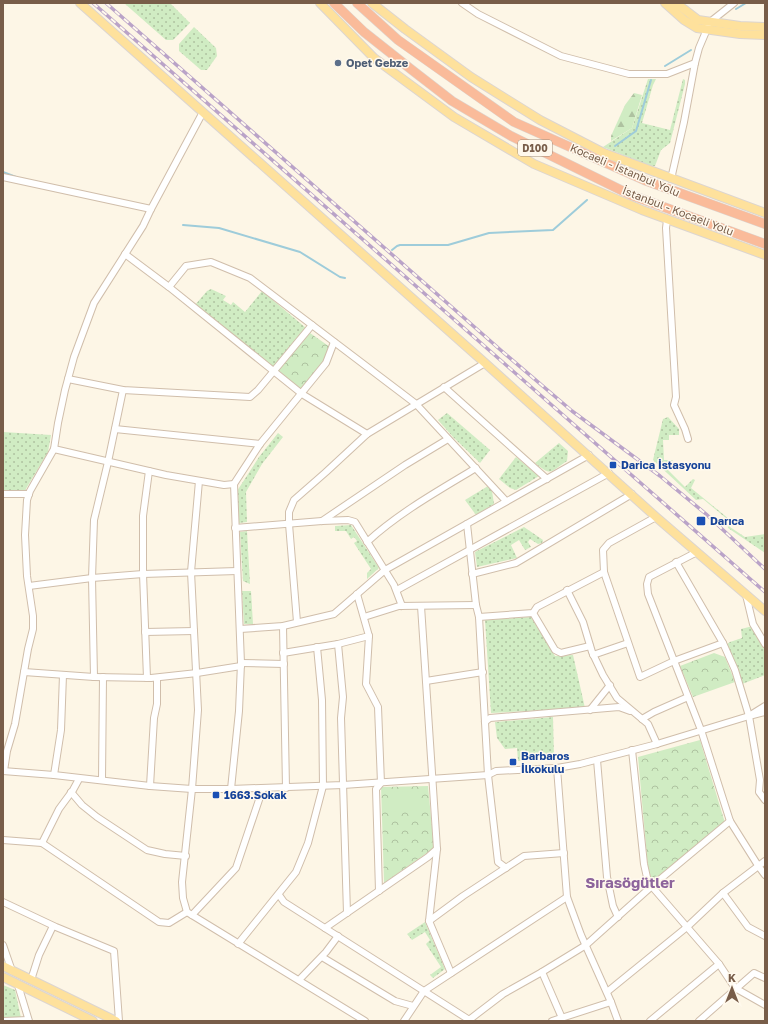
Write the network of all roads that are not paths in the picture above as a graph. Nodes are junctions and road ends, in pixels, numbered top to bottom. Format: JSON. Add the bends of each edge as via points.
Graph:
{"nodes":[{"id":1,"x":80,"y":3,"type":"edge"},
{"id":2,"x":320,"y":3,"type":"edge"},
{"id":3,"x":334,"y":3,"type":"edge"},
{"id":4,"x":357,"y":3,"type":"edge"},
{"id":5,"x":372,"y":3,"type":"edge"},
{"id":6,"x":462,"y":3,"type":"edge"},
{"id":7,"x":665,"y":3,"type":"edge"},
{"id":8,"x":676,"y":3,"type":"edge"},
{"id":9,"x":734,"y":3,"type":"edge"},
{"id":10,"x":709,"y":26,"type":"junction"},
{"id":11,"x":765,"y":27,"type":"edge"},
{"id":12,"x":765,"y":35,"type":"edge"},
{"id":13,"x":695,"y":63,"type":"junction"},
{"id":14,"x":203,"y":112,"type":"junction"},
{"id":15,"x":3,"y":177,"type":"edge"},
{"id":16,"x":671,"y":179,"type":"junction"},
{"id":17,"x":151,"y":209,"type":"junction"},
{"id":18,"x":765,"y":213,"type":"edge"},
{"id":19,"x":667,"y":220,"type":"junction"},
{"id":20,"x":765,"y":224,"type":"edge"},
{"id":21,"x":765,"y":244,"type":"edge"},
{"id":22,"x":125,"y":254,"type":"junction"},
{"id":23,"x":765,"y":255,"type":"edge"},
{"id":24,"x":169,"y":287,"type":"junction"},
{"id":25,"x":312,"y":325,"type":"junction"},
{"id":26,"x":334,"y":342,"type":"junction"},
{"id":27,"x":485,"y":363,"type":"junction"},
{"id":28,"x":273,"y":371,"type":"junction"},
{"id":29,"x":68,"y":379,"type":"junction"},
{"id":30,"x":444,"y":387,"type":"junction"},
{"id":31,"x":124,"y":390,"type":"junction"},
{"id":32,"x":302,"y":394,"type":"junction"},
{"id":33,"x":416,"y":404,"type":"junction"},
{"id":34,"x":115,"y":429,"type":"junction"},
{"id":35,"x":367,"y":434,"type":"junction"},
{"id":36,"x":448,"y":439,"type":"junction"},
{"id":37,"x":688,"y":439,"type":"dead end"},
{"id":38,"x":260,"y":444,"type":"junction"},
{"id":39,"x":54,"y":450,"type":"junction"},
{"id":40,"x":589,"y":455,"type":"junction"},
{"id":41,"x":108,"y":462,"type":"junction"},
{"id":42,"x":476,"y":468,"type":"junction"},
{"id":43,"x":148,"y":471,"type":"junction"},
{"id":44,"x":609,"y":474,"type":"junction"},
{"id":45,"x":547,"y":478,"type":"junction"},
{"id":46,"x":199,"y":481,"type":"junction"},
{"id":47,"x":234,"y":484,"type":"junction"},
{"id":48,"x":3,"y":494,"type":"edge"},
{"id":49,"x":29,"y":494,"type":"junction"},
{"id":50,"x":632,"y":494,"type":"junction"},
{"id":51,"x":506,"y":502,"type":"junction"},
{"id":52,"x":656,"y":517,"type":"junction"},
{"id":53,"x":322,"y":521,"type":"junction"},
{"id":54,"x":289,"y":524,"type":"junction"},
{"id":55,"x":467,"y":524,"type":"junction"},
{"id":56,"x":234,"y":528,"type":"junction"},
{"id":57,"x":367,"y":542,"type":"junction"},
{"id":58,"x":470,"y":550,"type":"junction"},
{"id":59,"x":697,"y":552,"type":"junction"},
{"id":60,"x":676,"y":562,"type":"junction"},
{"id":61,"x":385,"y":570,"type":"junction"},
{"id":62,"x":237,"y":571,"type":"junction"},
{"id":63,"x":191,"y":572,"type":"junction"},
{"id":64,"x":604,"y":572,"type":"junction"},
{"id":65,"x":143,"y":574,"type":"junction"},
{"id":66,"x":472,"y":574,"type":"junction"},
{"id":67,"x":92,"y":578,"type":"junction"},
{"id":68,"x":29,"y":586,"type":"junction"},
{"id":69,"x":396,"y":590,"type":"junction"},
{"id":70,"x":567,"y":590,"type":"junction"},
{"id":71,"x":357,"y":594,"type":"junction"},
{"id":72,"x":746,"y":595,"type":"junction"},
{"id":73,"x":476,"y":605,"type":"junction"},
{"id":74,"x":402,"y":606,"type":"junction"},
{"id":75,"x":421,"y":606,"type":"junction"},
{"id":76,"x":765,"y":611,"type":"edge"},
{"id":77,"x":533,"y":613,"type":"junction"},
{"id":78,"x":364,"y":617,"type":"junction"},
{"id":79,"x":479,"y":617,"type":"junction"},
{"id":80,"x":297,"y":622,"type":"junction"},
{"id":81,"x":283,"y":626,"type":"junction"},
{"id":82,"x":240,"y":630,"type":"junction"},
{"id":83,"x":194,"y":631,"type":"junction"},
{"id":84,"x":146,"y":632,"type":"junction"},
{"id":85,"x":369,"y":636,"type":"junction"},
{"id":86,"x":628,"y":643,"type":"junction"},
{"id":87,"x":723,"y":643,"type":"junction"},
{"id":88,"x":338,"y":644,"type":"junction"},
{"id":89,"x":765,"y":644,"type":"edge"},
{"id":90,"x":590,"y":646,"type":"junction"},
{"id":91,"x":317,"y":647,"type":"junction"},
{"id":92,"x":283,"y":653,"type":"junction"},
{"id":93,"x":593,"y":655,"type":"junction"},
{"id":94,"x":674,"y":661,"type":"junction"},
{"id":95,"x":241,"y":664,"type":"junction"},
{"id":96,"x":284,"y":664,"type":"junction"},
{"id":97,"x":24,"y":672,"type":"junction"},
{"id":98,"x":483,"y":672,"type":"junction"},
{"id":99,"x":196,"y":673,"type":"junction"},
{"id":100,"x":63,"y":675,"type":"junction"},
{"id":101,"x":94,"y":677,"type":"junction"},
{"id":102,"x":103,"y":677,"type":"junction"},
{"id":103,"x":147,"y":678,"type":"junction"},
{"id":104,"x":157,"y":678,"type":"junction"},
{"id":105,"x":426,"y":681,"type":"junction"},
{"id":106,"x":610,"y":685,"type":"junction"},
{"id":107,"x":688,"y":697,"type":"junction"},
{"id":108,"x":765,"y":706,"type":"edge"},
{"id":109,"x":590,"y":710,"type":"junction"},
{"id":110,"x":634,"y":712,"type":"junction"},
{"id":111,"x":765,"y":712,"type":"edge"},
{"id":112,"x":749,"y":716,"type":"junction"},
{"id":113,"x":642,"y":719,"type":"junction"},
{"id":114,"x":486,"y":722,"type":"junction"},
{"id":115,"x":701,"y":730,"type":"junction"},
{"id":116,"x":657,"y":744,"type":"junction"},
{"id":117,"x":632,"y":750,"type":"junction"},
{"id":118,"x":596,"y":760,"type":"junction"},
{"id":119,"x":557,"y":768,"type":"junction"},
{"id":120,"x":4,"y":771,"type":"edge"},
{"id":121,"x":54,"y":775,"type":"junction"},
{"id":122,"x":488,"y":775,"type":"junction"},
{"id":123,"x":79,"y":779,"type":"junction"},
{"id":124,"x":102,"y":780,"type":"junction"},
{"id":125,"x":432,"y":780,"type":"junction"},
{"id":126,"x":381,"y":783,"type":"junction"},
{"id":127,"x":343,"y":785,"type":"junction"},
{"id":128,"x":150,"y":786,"type":"junction"},
{"id":129,"x":323,"y":786,"type":"junction"},
{"id":130,"x":263,"y":788,"type":"junction"},
{"id":131,"x":286,"y":788,"type":"junction"},
{"id":132,"x":192,"y":789,"type":"junction"},
{"id":133,"x":232,"y":790,"type":"junction"},
{"id":134,"x":71,"y":792,"type":"junction"},
{"id":135,"x":765,"y":800,"type":"edge"},
{"id":136,"x":730,"y":821,"type":"junction"},
{"id":137,"x":3,"y":840,"type":"edge"},
{"id":138,"x":42,"y":842,"type":"junction"},
{"id":139,"x":437,"y":849,"type":"junction"},
{"id":140,"x":564,"y":853,"type":"junction"},
{"id":141,"x":186,"y":856,"type":"junction"},
{"id":142,"x":765,"y":861,"type":"edge"},
{"id":143,"x":758,"y":867,"type":"junction"},
{"id":144,"x":506,"y":868,"type":"junction"},
{"id":145,"x":765,"y":875,"type":"edge"},
{"id":146,"x":652,"y":886,"type":"junction"},
{"id":147,"x":379,"y":891,"type":"junction"},
{"id":148,"x":723,"y":893,"type":"junction"},
{"id":149,"x":279,"y":894,"type":"junction"},
{"id":150,"x":567,"y":897,"type":"junction"},
{"id":151,"x":3,"y":902,"type":"edge"},
{"id":152,"x":347,"y":913,"type":"junction"},
{"id":153,"x":190,"y":914,"type":"junction"},
{"id":154,"x":618,"y":917,"type":"junction"},
{"id":155,"x":429,"y":921,"type":"junction"},
{"id":156,"x":53,"y":926,"type":"junction"},
{"id":157,"x":687,"y":927,"type":"junction"},
{"id":158,"x":325,"y":928,"type":"junction"},
{"id":159,"x":338,"y":936,"type":"junction"},
{"id":160,"x":765,"y":936,"type":"edge"},
{"id":161,"x":238,"y":944,"type":"junction"},
{"id":162,"x":3,"y":945,"type":"edge"},
{"id":163,"x":586,"y":946,"type":"junction"},
{"id":164,"x":322,"y":956,"type":"junction"},
{"id":165,"x":719,"y":964,"type":"junction"},
{"id":166,"x":3,"y":966,"type":"edge"},
{"id":167,"x":12,"y":971,"type":"junction"},
{"id":168,"x":542,"y":972,"type":"junction"},
{"id":169,"x":451,"y":973,"type":"junction"},
{"id":170,"x":3,"y":977,"type":"edge"},
{"id":171,"x":765,"y":978,"type":"edge"},
{"id":172,"x":31,"y":980,"type":"junction"},
{"id":173,"x":299,"y":980,"type":"junction"},
{"id":174,"x":18,"y":985,"type":"junction"},
{"id":175,"x":735,"y":988,"type":"junction"},
{"id":176,"x":424,"y":991,"type":"junction"},
{"id":177,"x":607,"y":992,"type":"junction"},
{"id":178,"x":611,"y":1002,"type":"junction"},
{"id":179,"x":765,"y":1005,"type":"edge"},
{"id":180,"x":413,"y":1006,"type":"junction"},
{"id":181,"x":564,"y":1019,"type":"edge"},
{"id":182,"x":29,"y":1020,"type":"edge"},
{"id":183,"x":470,"y":1020,"type":"edge"},
{"id":184,"x":4,"y":1021,"type":"edge"},
{"id":185,"x":93,"y":1021,"type":"edge"},
{"id":186,"x":116,"y":1021,"type":"edge"},
{"id":187,"x":119,"y":1021,"type":"edge"},
{"id":188,"x":365,"y":1021,"type":"edge"},
{"id":189,"x":404,"y":1021,"type":"edge"},
{"id":190,"x":552,"y":1021,"type":"edge"},
{"id":191,"x":618,"y":1021,"type":"edge"},
{"id":192,"x":650,"y":1021,"type":"edge"},
{"id":193,"x":699,"y":1021,"type":"edge"}],
"edges":[{"from":1,"to":14,"type":"main road"},
{"from":2,"to":19,"type":"main road","via":[[374,58],[454,117],[534,164]]},
{"from":3,"to":21,"type":"highway","name":"İstanbul - Kocaeli Yolu","number":"D100","via":[[364,32],[452,101],[511,136],[631,195]]},
{"from":4,"to":20,"type":"highway","name":"Kocaeli - İstanbul Yolu","number":"D100","via":[[398,40],[514,122],[644,180]]},
{"from":5,"to":16,"type":"main road","via":[[471,77],[540,120],[604,153]]},
{"from":6,"to":13,"type":"street","via":[[478,14],[561,56],[629,74],[667,74]]},
{"from":7,"to":10,"type":"main road","via":[[697,28]]},
{"from":8,"to":10,"type":"main road"},
{"from":9,"to":10,"type":"street"},
{"from":10,"to":11,"type":"main road"},
{"from":10,"to":12,"type":"main road","via":[[740,34]]},
{"from":10,"to":13,"type":"street"},
{"from":13,"to":16,"type":"street"},
{"from":14,"to":17,"type":"street"},
{"from":14,"to":27,"type":"main road"},
{"from":15,"to":17,"type":"street"},
{"from":16,"to":18,"type":"main road"},
{"from":17,"to":22,"type":"street"},
{"from":19,"to":23,"type":"main road"},
{"from":19,"to":37,"type":"street","via":[[676,397],[674,405]]},
{"from":22,"to":24,"type":"street"},
{"from":22,"to":29,"type":"street","via":[[94,303]]},
{"from":24,"to":25,"type":"street","via":[[186,266],[211,262],[250,278]]},
{"from":24,"to":28,"type":"street"},
{"from":25,"to":26,"type":"street"},
{"from":25,"to":28,"type":"street"},
{"from":26,"to":32,"type":"street","via":[[326,363]]},
{"from":26,"to":33,"type":"street"},
{"from":27,"to":30,"type":"street"},
{"from":27,"to":40,"type":"main road"},
{"from":28,"to":31,"type":"street","via":[[250,397]]},
{"from":28,"to":32,"type":"street"},
{"from":29,"to":31,"type":"street"},
{"from":29,"to":39,"type":"street"},
{"from":30,"to":33,"type":"street"},
{"from":30,"to":45,"type":"street"},
{"from":31,"to":34,"type":"street"},
{"from":32,"to":35,"type":"street"},
{"from":32,"to":38,"type":"street"},
{"from":33,"to":35,"type":"street"},
{"from":33,"to":36,"type":"street"},
{"from":34,"to":38,"type":"street"},
{"from":34,"to":41,"type":"street"},
{"from":35,"to":54,"type":"street","via":[[294,500],[289,512]]},
{"from":36,"to":42,"type":"street"},
{"from":36,"to":53,"type":"street"},
{"from":38,"to":47,"type":"street"},
{"from":39,"to":41,"type":"street"},
{"from":39,"to":49,"type":"street"},
{"from":40,"to":44,"type":"main road"},
{"from":40,"to":45,"type":"street"},
{"from":41,"to":43,"type":"street"},
{"from":41,"to":67,"type":"street","via":[[94,520]]},
{"from":42,"to":51,"type":"street"},
{"from":42,"to":57,"type":"street","via":[[386,524]]},
{"from":43,"to":46,"type":"street"},
{"from":43,"to":65,"type":"street","via":[[143,516]]},
{"from":44,"to":50,"type":"main road"},
{"from":44,"to":58,"type":"street"},
{"from":45,"to":51,"type":"street"},
{"from":46,"to":47,"type":"street"},
{"from":46,"to":63,"type":"street"},
{"from":47,"to":56,"type":"street"},
{"from":48,"to":49,"type":"street"},
{"from":49,"to":68,"type":"street","via":[[25,535]]},
{"from":50,"to":52,"type":"main road"},
{"from":50,"to":66,"type":"street","via":[[516,563]]},
{"from":51,"to":55,"type":"street"},
{"from":52,"to":59,"type":"main road"},
{"from":52,"to":64,"type":"street","via":[[609,543],[603,550]]},
{"from":53,"to":54,"type":"street"},
{"from":53,"to":57,"type":"street","via":[[355,522]]},
{"from":54,"to":56,"type":"street"},
{"from":54,"to":80,"type":"street"},
{"from":55,"to":58,"type":"street"},
{"from":55,"to":61,"type":"street"},
{"from":56,"to":62,"type":"street"},
{"from":57,"to":61,"type":"street"},
{"from":58,"to":66,"type":"street"},
{"from":58,"to":69,"type":"street"},
{"from":59,"to":60,"type":"street"},
{"from":59,"to":72,"type":"main road"},
{"from":60,"to":87,"type":"street"},
{"from":60,"to":94,"type":"street","via":[[649,577],[647,584],[648,594]]},
{"from":61,"to":69,"type":"street"},
{"from":61,"to":71,"type":"street"},
{"from":62,"to":63,"type":"street"},
{"from":62,"to":82,"type":"street"},
{"from":63,"to":65,"type":"street"},
{"from":63,"to":83,"type":"street"},
{"from":64,"to":70,"type":"street"},
{"from":64,"to":86,"type":"street"},
{"from":65,"to":67,"type":"street"},
{"from":65,"to":84,"type":"street"},
{"from":66,"to":73,"type":"street"},
{"from":67,"to":68,"type":"street"},
{"from":67,"to":101,"type":"street"},
{"from":68,"to":97,"type":"street","via":[[33,630]]},
{"from":69,"to":74,"type":"street"},
{"from":70,"to":77,"type":"street","via":[[537,607]]},
{"from":70,"to":90,"type":"street","via":[[583,622]]},
{"from":71,"to":78,"type":"street"},
{"from":71,"to":80,"type":"street","via":[[334,614]]},
{"from":72,"to":76,"type":"main road"},
{"from":72,"to":89,"type":"street","via":[[753,624]]},
{"from":73,"to":75,"type":"street"},
{"from":73,"to":79,"type":"street"},
{"from":74,"to":75,"type":"street"},
{"from":74,"to":78,"type":"street"},
{"from":75,"to":105,"type":"street"},
{"from":77,"to":79,"type":"street"},
{"from":77,"to":90,"type":"street","via":[[555,650],[561,653]]},
{"from":78,"to":85,"type":"street"},
{"from":79,"to":98,"type":"street"},
{"from":80,"to":81,"type":"street"},
{"from":81,"to":82,"type":"street"},
{"from":81,"to":92,"type":"street"},
{"from":82,"to":95,"type":"street"},
{"from":83,"to":84,"type":"street"},
{"from":83,"to":99,"type":"street"},
{"from":84,"to":103,"type":"street"},
{"from":85,"to":88,"type":"street"},
{"from":85,"to":126,"type":"street","via":[[366,684],[378,707]]},
{"from":86,"to":93,"type":"street"},
{"from":86,"to":94,"type":"street","via":[[640,677]]},
{"from":87,"to":94,"type":"street"},
{"from":87,"to":112,"type":"street","via":[[735,670]]},
{"from":88,"to":91,"type":"street"},
{"from":88,"to":127,"type":"street","via":[[343,697]]},
{"from":90,"to":93,"type":"street"},
{"from":91,"to":92,"type":"street"},
{"from":91,"to":129,"type":"street","via":[[322,700]]},
{"from":92,"to":96,"type":"street"},
{"from":93,"to":106,"type":"street"},
{"from":94,"to":107,"type":"street"},
{"from":95,"to":96,"type":"street"},
{"from":95,"to":99,"type":"street"},
{"from":95,"to":133,"type":"street"},
{"from":96,"to":131,"type":"street"},
{"from":97,"to":100,"type":"street"},
{"from":97,"to":120,"type":"street"},
{"from":98,"to":105,"type":"street"},
{"from":98,"to":114,"type":"street"},
{"from":99,"to":104,"type":"street"},
{"from":99,"to":132,"type":"street","via":[[198,710]]},
{"from":100,"to":101,"type":"street"},
{"from":100,"to":121,"type":"street","via":[[61,730]]},
{"from":101,"to":102,"type":"street"},
{"from":102,"to":103,"type":"street"},
{"from":102,"to":124,"type":"street"},
{"from":103,"to":104,"type":"street"},
{"from":104,"to":128,"type":"street"},
{"from":105,"to":125,"type":"street"},
{"from":106,"to":109,"type":"street"},
{"from":106,"to":110,"type":"street","via":[[617,698]]},
{"from":107,"to":113,"type":"street"},
{"from":107,"to":115,"type":"street"},
{"from":108,"to":112,"type":"street"},
{"from":109,"to":110,"type":"street","via":[[619,707]]},
{"from":109,"to":114,"type":"street","via":[[490,718]]},
{"from":110,"to":113,"type":"street"},
{"from":111,"to":112,"type":"street"},
{"from":112,"to":115,"type":"street"},
{"from":112,"to":135,"type":"street","via":[[760,780],[759,792]]},
{"from":113,"to":116,"type":"street","via":[[648,724]]},
{"from":114,"to":122,"type":"street"},
{"from":115,"to":116,"type":"street"},
{"from":115,"to":136,"type":"street"},
{"from":116,"to":117,"type":"street"},
{"from":117,"to":118,"type":"street"},
{"from":117,"to":146,"type":"street","via":[[644,864],[648,882]]},
{"from":118,"to":119,"type":"street"},
{"from":118,"to":154,"type":"street","via":[[607,877]]},
{"from":119,"to":122,"type":"street","via":[[496,771]]},
{"from":119,"to":140,"type":"street"},
{"from":120,"to":121,"type":"street"},
{"from":121,"to":123,"type":"street"},
{"from":122,"to":125,"type":"street"},
{"from":122,"to":144,"type":"street","via":[[498,862]]},
{"from":123,"to":124,"type":"street"},
{"from":123,"to":134,"type":"street"},
{"from":124,"to":128,"type":"street"},
{"from":125,"to":126,"type":"street"},
{"from":125,"to":139,"type":"street"},
{"from":126,"to":127,"type":"street"},
{"from":126,"to":147,"type":"street","via":[[376,789]]},
{"from":127,"to":129,"type":"street"},
{"from":127,"to":152,"type":"street"},
{"from":128,"to":132,"type":"street"},
{"from":129,"to":131,"type":"street"},
{"from":129,"to":149,"type":"street","via":[[308,843],[296,872]]},
{"from":130,"to":131,"type":"street"},
{"from":130,"to":133,"type":"street"},
{"from":130,"to":153,"type":"street","via":[[236,868]]},
{"from":132,"to":133,"type":"street"},
{"from":132,"to":141,"type":"street"},
{"from":134,"to":138,"type":"street"},
{"from":134,"to":141,"type":"street","via":[[97,817],[147,850]]},
{"from":136,"to":143,"type":"street"},
{"from":136,"to":146,"type":"street"},
{"from":137,"to":138,"type":"street"},
{"from":138,"to":153,"type":"street","via":[[160,922],[169,923]]},
{"from":139,"to":147,"type":"street"},
{"from":139,"to":155,"type":"street"},
{"from":140,"to":144,"type":"street","via":[[524,856]]},
{"from":140,"to":150,"type":"street"},
{"from":141,"to":153,"type":"street","via":[[182,882]]},
{"from":142,"to":143,"type":"street"},
{"from":143,"to":145,"type":"street"},
{"from":143,"to":148,"type":"street"},
{"from":144,"to":155,"type":"street"},
{"from":146,"to":154,"type":"street"},
{"from":146,"to":157,"type":"street"},
{"from":147,"to":152,"type":"street"},
{"from":148,"to":157,"type":"street"},
{"from":148,"to":160,"type":"street","via":[[748,927]]},
{"from":149,"to":158,"type":"street","via":[[284,902]]},
{"from":149,"to":161,"type":"street"},
{"from":150,"to":163,"type":"street"},
{"from":150,"to":169,"type":"street"},
{"from":151,"to":156,"type":"street"},
{"from":152,"to":158,"type":"street"},
{"from":153,"to":161,"type":"street"},
{"from":154,"to":163,"type":"street"},
{"from":155,"to":169,"type":"street"},
{"from":156,"to":172,"type":"street","via":[[39,955]]},
{"from":156,"to":187,"type":"street","via":[[114,951]]},
{"from":157,"to":165,"type":"street"},
{"from":157,"to":177,"type":"street"},
{"from":158,"to":159,"type":"street"},
{"from":159,"to":164,"type":"street"},
{"from":159,"to":176,"type":"street"},
{"from":161,"to":173,"type":"street"},
{"from":162,"to":167,"type":"street"},
{"from":163,"to":168,"type":"street"},
{"from":163,"to":177,"type":"street"},
{"from":164,"to":173,"type":"street"},
{"from":164,"to":180,"type":"street","via":[[395,1001]]},
{"from":165,"to":175,"type":"street"},
{"from":165,"to":192,"type":"street"},
{"from":166,"to":167,"type":"main road"},
{"from":167,"to":172,"type":"main road"},
{"from":168,"to":181,"type":"street"},
{"from":168,"to":183,"type":"street","via":[[503,994]]},
{"from":169,"to":176,"type":"street"},
{"from":170,"to":174,"type":"main road"},
{"from":171,"to":175,"type":"street","via":[[754,973]]},
{"from":172,"to":186,"type":"main road"},
{"from":173,"to":188,"type":"street"},
{"from":174,"to":182,"type":"street"},
{"from":174,"to":185,"type":"main road"},
{"from":175,"to":179,"type":"street"},
{"from":175,"to":193,"type":"street"},
{"from":176,"to":180,"type":"street"},
{"from":176,"to":183,"type":"street"},
{"from":177,"to":178,"type":"street"},
{"from":178,"to":181,"type":"street"},
{"from":178,"to":191,"type":"street"},
{"from":180,"to":189,"type":"street"},
{"from":181,"to":190,"type":"street"},
{"from":182,"to":184,"type":"street"}]}
